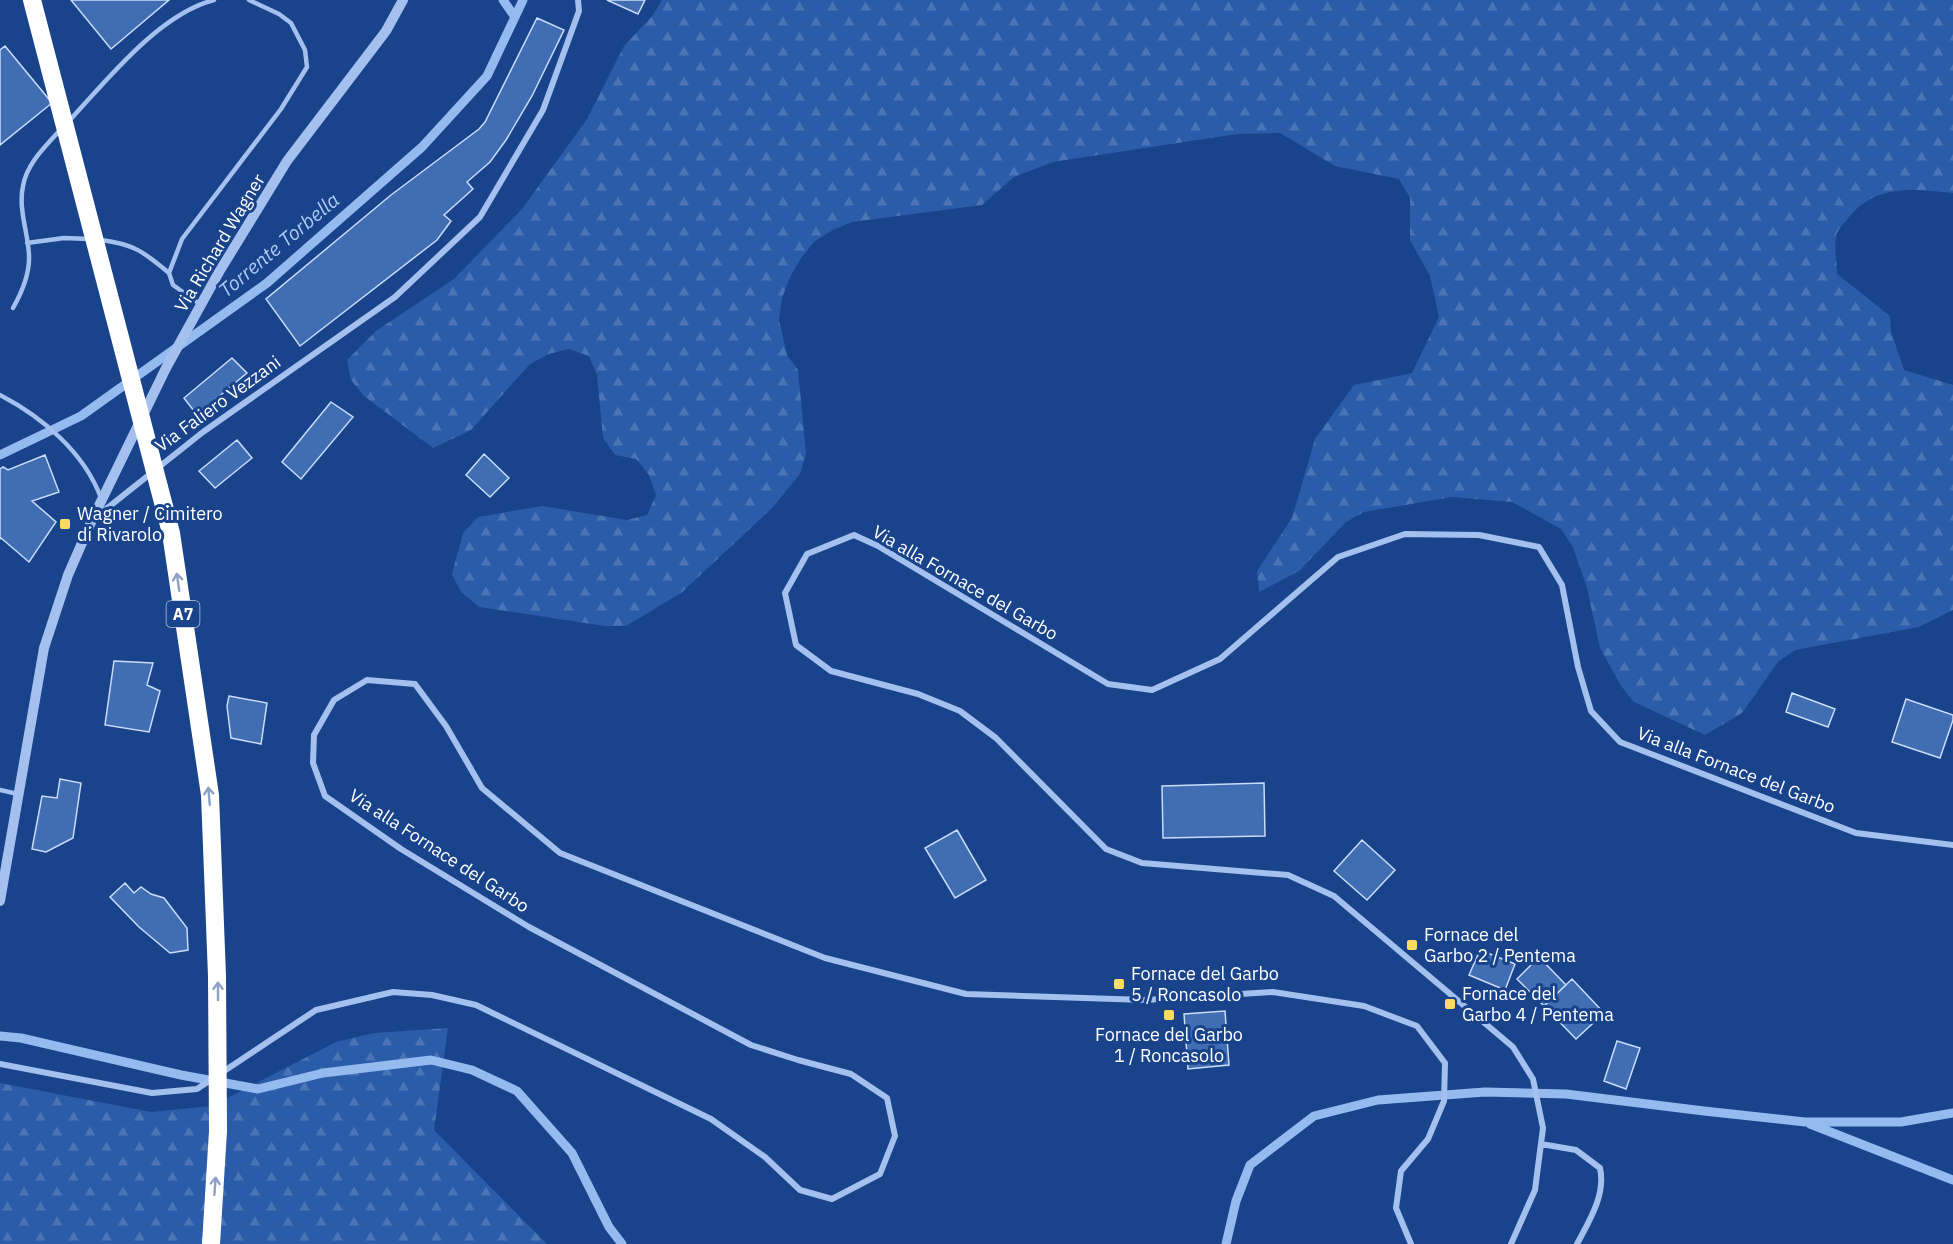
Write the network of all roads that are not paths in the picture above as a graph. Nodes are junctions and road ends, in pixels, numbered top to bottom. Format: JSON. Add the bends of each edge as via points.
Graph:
{"nodes":[{"id":1,"x":32,"y":0,"type":"edge"},
{"id":2,"x":214,"y":0,"type":"edge"},
{"id":3,"x":249,"y":0,"type":"edge"},
{"id":4,"x":403,"y":0,"type":"edge"},
{"id":5,"x":578,"y":0,"type":"edge"},
{"id":6,"x":27,"y":243,"type":"junction"},
{"id":7,"x":169,"y":273,"type":"junction"},
{"id":8,"x":201,"y":305,"type":"junction"},
{"id":9,"x":13,"y":308,"type":"dead end"},
{"id":10,"x":0,"y":395,"type":"edge"},
{"id":11,"x":102,"y":500,"type":"junction"},
{"id":12,"x":92,"y":520,"type":"junction"},
{"id":13,"x":0,"y":790,"type":"edge"},
{"id":14,"x":19,"y":794,"type":"junction"},
{"id":15,"x":1953,"y":845,"type":"edge"},
{"id":16,"x":0,"y":901,"type":"edge"},
{"id":17,"x":0,"y":1064,"type":"edge"},
{"id":18,"x":1541,"y":1144,"type":"junction"},
{"id":19,"x":212,"y":1244,"type":"edge"},
{"id":20,"x":1411,"y":1244,"type":"edge"},
{"id":21,"x":1512,"y":1244,"type":"edge"},
{"id":22,"x":1577,"y":1244,"type":"edge"}],
"edges":[{"from":19,"to":1,"type":"highway","number":"A7","one_way":true,"bridge":true,"via":[[219,1131],[218,976],[210,795],[171,533]]},
{"from":2,"to":6,"type":"lane","via":[[175,18],[141,45],[35,158],[23,184]]},
{"from":3,"to":7,"type":"lane","via":[[291,23],[305,50],[307,67],[281,110],[182,239]]},
{"from":4,"to":8,"type":"street","name":"Via Richard Wagner","via":[[386,31],[287,162]]},
{"from":5,"to":12,"type":"street","name":"Via Faliero Vezzani","via":[[579,11],[543,110],[480,218],[395,297],[203,432]]},
{"from":6,"to":7,"type":"lane","via":[[74,238],[119,242],[137,248]]},
{"from":6,"to":9,"type":"lane","via":[[30,258],[24,288]]},
{"from":7,"to":8,"type":"lane","via":[[172,285]]},
{"from":8,"to":11,"type":"street","name":"Via Richard Wagner"},
{"from":10,"to":11,"type":"lane","via":[[26,409],[66,444],[86,467]]},
{"from":11,"to":12,"type":"street","name":"Via Richard Wagner"},
{"from":12,"to":14,"type":"street","name":"Via Faliero Vezzani","via":[[68,575],[44,648]]},
{"from":13,"to":14,"type":"lane"},
{"from":14,"to":16,"type":"street","name":"Via Faliero Vezzani"},
{"from":15,"to":18,"type":"street","name":"Via alla Fornace del Garbo","via":[[1856,833],[1620,742],[1591,711],[1562,585],[1539,547],[1479,536],[1405,534],[1338,557],[1220,660],[1152,690],[1108,684],[854,535],[807,554],[785,593],[796,645],[831,670],[918,694],[960,711],[996,738],[1106,849],[1142,863],[1288,875],[1334,896],[1513,1047],[1533,1079],[1543,1128]]},
{"from":17,"to":20,"type":"street","name":"Via alla Fornace del Garbo","via":[[152,1093],[197,1089],[316,1011],[393,992],[432,994],[476,1005],[711,1119],[765,1157],[800,1190],[832,1198],[880,1174],[895,1136],[887,1098],[851,1074],[751,1045],[529,927],[401,849],[325,795],[313,763],[314,735],[334,700],[367,680],[415,684],[446,726],[482,788],[560,853],[825,958],[966,993],[1145,1000],[1273,992],[1364,1006],[1417,1026],[1445,1063],[1445,1082],[1444,1101],[1428,1139],[1401,1171],[1396,1208]]},
{"from":18,"to":21,"type":"street","name":"Via alla Fornace del Garbo","via":[[1535,1190]]},
{"from":18,"to":22,"type":"street","via":[[1576,1150],[1599,1168],[1601,1190]]}]}
